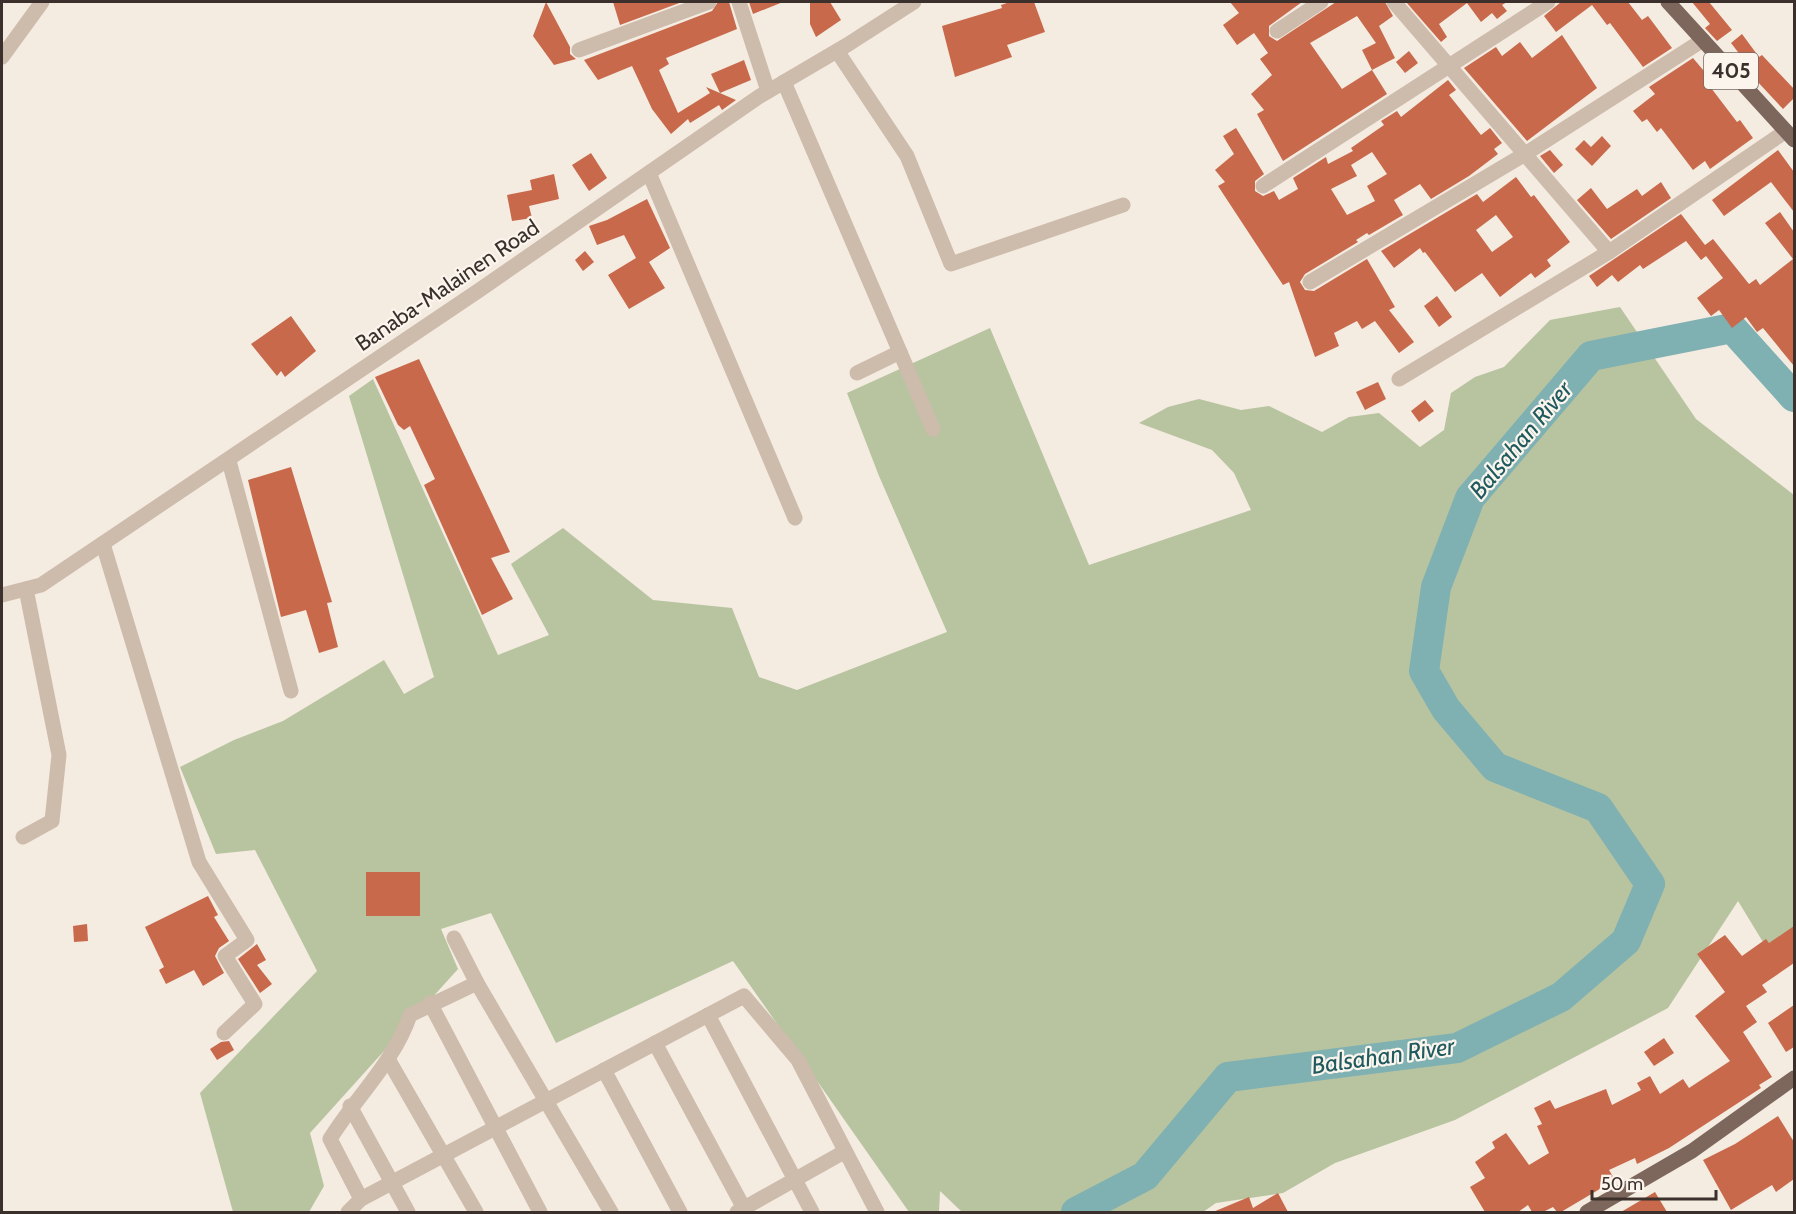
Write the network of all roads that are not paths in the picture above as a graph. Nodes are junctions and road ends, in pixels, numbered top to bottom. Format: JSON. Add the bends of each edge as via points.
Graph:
{"nodes":[{"id":1,"x":42,"y":2,"type":"edge"},
{"id":2,"x":709,"y":2,"type":"edge"},
{"id":3,"x":739,"y":2,"type":"edge"},
{"id":4,"x":914,"y":2,"type":"edge"},
{"id":5,"x":1321,"y":2,"type":"edge"},
{"id":6,"x":1394,"y":2,"type":"edge"},
{"id":7,"x":1548,"y":2,"type":"edge"},
{"id":8,"x":1668,"y":2,"type":"edge"},
{"id":9,"x":1276,"y":31,"type":"dead end"},
{"id":10,"x":1703,"y":40,"type":"junction"},
{"id":11,"x":579,"y":50,"type":"dead end"},
{"id":12,"x":837,"y":51,"type":"junction"},
{"id":13,"x":2,"y":57,"type":"edge"},
{"id":14,"x":1449,"y":66,"type":"junction"},
{"id":15,"x":784,"y":82,"type":"junction"},
{"id":16,"x":768,"y":91,"type":"junction"},
{"id":17,"x":1790,"y":136,"type":"edge"},
{"id":18,"x":1525,"y":154,"type":"junction"},
{"id":19,"x":649,"y":173,"type":"junction"},
{"id":20,"x":1263,"y":186,"type":"dead end"},
{"id":21,"x":1123,"y":205,"type":"dead end"},
{"id":22,"x":1609,"y":252,"type":"junction"},
{"id":23,"x":1310,"y":282,"type":"dead end"},
{"id":24,"x":900,"y":352,"type":"junction"},
{"id":25,"x":857,"y":373,"type":"dead end"},
{"id":26,"x":1399,"y":379,"type":"dead end"},
{"id":27,"x":933,"y":429,"type":"dead end"},
{"id":28,"x":229,"y":461,"type":"junction"},
{"id":29,"x":795,"y":518,"type":"dead end"},
{"id":30,"x":103,"y":544,"type":"junction"},
{"id":31,"x":26,"y":589,"type":"junction"},
{"id":32,"x":2,"y":595,"type":"edge"},
{"id":33,"x":291,"y":690,"type":"dead end"},
{"id":34,"x":23,"y":837,"type":"dead end"},
{"id":35,"x":454,"y":938,"type":"dead end"},
{"id":36,"x":477,"y":983,"type":"junction"},
{"id":37,"x":430,"y":1004,"type":"junction"},
{"id":38,"x":708,"y":1015,"type":"junction"},
{"id":39,"x":224,"y":1033,"type":"dead end"},
{"id":40,"x":656,"y":1043,"type":"junction"},
{"id":41,"x":388,"y":1059,"type":"junction"},
{"id":42,"x":604,"y":1070,"type":"junction"},
{"id":43,"x":1794,"y":1078,"type":"edge"},
{"id":44,"x":546,"y":1101,"type":"junction"},
{"id":45,"x":350,"y":1106,"type":"junction"},
{"id":46,"x":494,"y":1129,"type":"junction"},
{"id":47,"x":844,"y":1152,"type":"junction"},
{"id":48,"x":443,"y":1155,"type":"junction"},
{"id":49,"x":797,"y":1179,"type":"junction"},
{"id":50,"x":391,"y":1183,"type":"junction"},
{"id":51,"x":361,"y":1199,"type":"junction"},
{"id":52,"x":743,"y":1211,"type":"edge"},
{"id":53,"x":348,"y":1212,"type":"edge"},
{"id":54,"x":408,"y":1212,"type":"edge"},
{"id":55,"x":476,"y":1212,"type":"edge"},
{"id":56,"x":540,"y":1212,"type":"edge"},
{"id":57,"x":611,"y":1212,"type":"edge"},
{"id":58,"x":680,"y":1212,"type":"edge"},
{"id":59,"x":812,"y":1212,"type":"edge"},
{"id":60,"x":877,"y":1212,"type":"edge"},
{"id":61,"x":1587,"y":1212,"type":"edge"}],
"edges":[{"from":1,"to":13,"type":"street"},
{"from":2,"to":11,"type":"street"},
{"from":3,"to":16,"type":"street"},
{"from":4,"to":12,"type":"street","name":"Banaba-Malainen Road"},
{"from":5,"to":9,"type":"street"},
{"from":6,"to":14,"type":"street"},
{"from":7,"to":14,"type":"street"},
{"from":8,"to":10,"type":"main road","number":"405"},
{"from":10,"to":17,"type":"main road","number":"405"},
{"from":10,"to":18,"type":"street"},
{"from":12,"to":15,"type":"street","name":"Banaba-Malainen Road"},
{"from":12,"to":21,"type":"street","via":[[908,156],[951,264]]},
{"from":14,"to":18,"type":"street"},
{"from":14,"to":20,"type":"street"},
{"from":15,"to":16,"type":"street","name":"Banaba-Malainen Road"},
{"from":15,"to":24,"type":"street"},
{"from":16,"to":19,"type":"street","name":"Banaba-Malainen Road"},
{"from":17,"to":22,"type":"street"},
{"from":18,"to":22,"type":"street"},
{"from":18,"to":23,"type":"street"},
{"from":19,"to":28,"type":"street","name":"Banaba-Malainen Road"},
{"from":19,"to":29,"type":"street"},
{"from":22,"to":26,"type":"street"},
{"from":24,"to":25,"type":"street"},
{"from":24,"to":27,"type":"street"},
{"from":28,"to":30,"type":"street","name":"Banaba-Malainen Road"},
{"from":28,"to":33,"type":"street"},
{"from":30,"to":31,"type":"street","name":"Banaba-Malainen Road","via":[[41,585]]},
{"from":30,"to":39,"type":"street","via":[[199,862],[247,940],[225,956],[255,1004]]},
{"from":31,"to":32,"type":"street","name":"Banaba-Malainen Road"},
{"from":31,"to":34,"type":"street","via":[[59,755],[52,821]]},
{"from":35,"to":36,"type":"street"},
{"from":36,"to":37,"type":"street"},
{"from":36,"to":44,"type":"street"},
{"from":37,"to":41,"type":"street","via":[[410,1015],[404,1034]]},
{"from":37,"to":46,"type":"street"},
{"from":38,"to":40,"type":"street"},
{"from":38,"to":47,"type":"street","via":[[744,996],[798,1060]]},
{"from":38,"to":49,"type":"street"},
{"from":40,"to":42,"type":"street"},
{"from":40,"to":52,"type":"street"},
{"from":41,"to":45,"type":"street"},
{"from":41,"to":48,"type":"street"},
{"from":42,"to":44,"type":"street"},
{"from":42,"to":58,"type":"street"},
{"from":43,"to":61,"type":"main road","via":[[1692,1151]]},
{"from":44,"to":46,"type":"street"},
{"from":44,"to":57,"type":"street"},
{"from":45,"to":50,"type":"street"},
{"from":45,"to":51,"type":"street","via":[[330,1139]]},
{"from":46,"to":48,"type":"street"},
{"from":46,"to":56,"type":"street"},
{"from":47,"to":49,"type":"street"},
{"from":47,"to":60,"type":"street"},
{"from":48,"to":50,"type":"street"},
{"from":48,"to":55,"type":"street"},
{"from":49,"to":52,"type":"street"},
{"from":49,"to":59,"type":"street"},
{"from":50,"to":51,"type":"street"},
{"from":50,"to":54,"type":"street"},
{"from":51,"to":53,"type":"street"}]}
